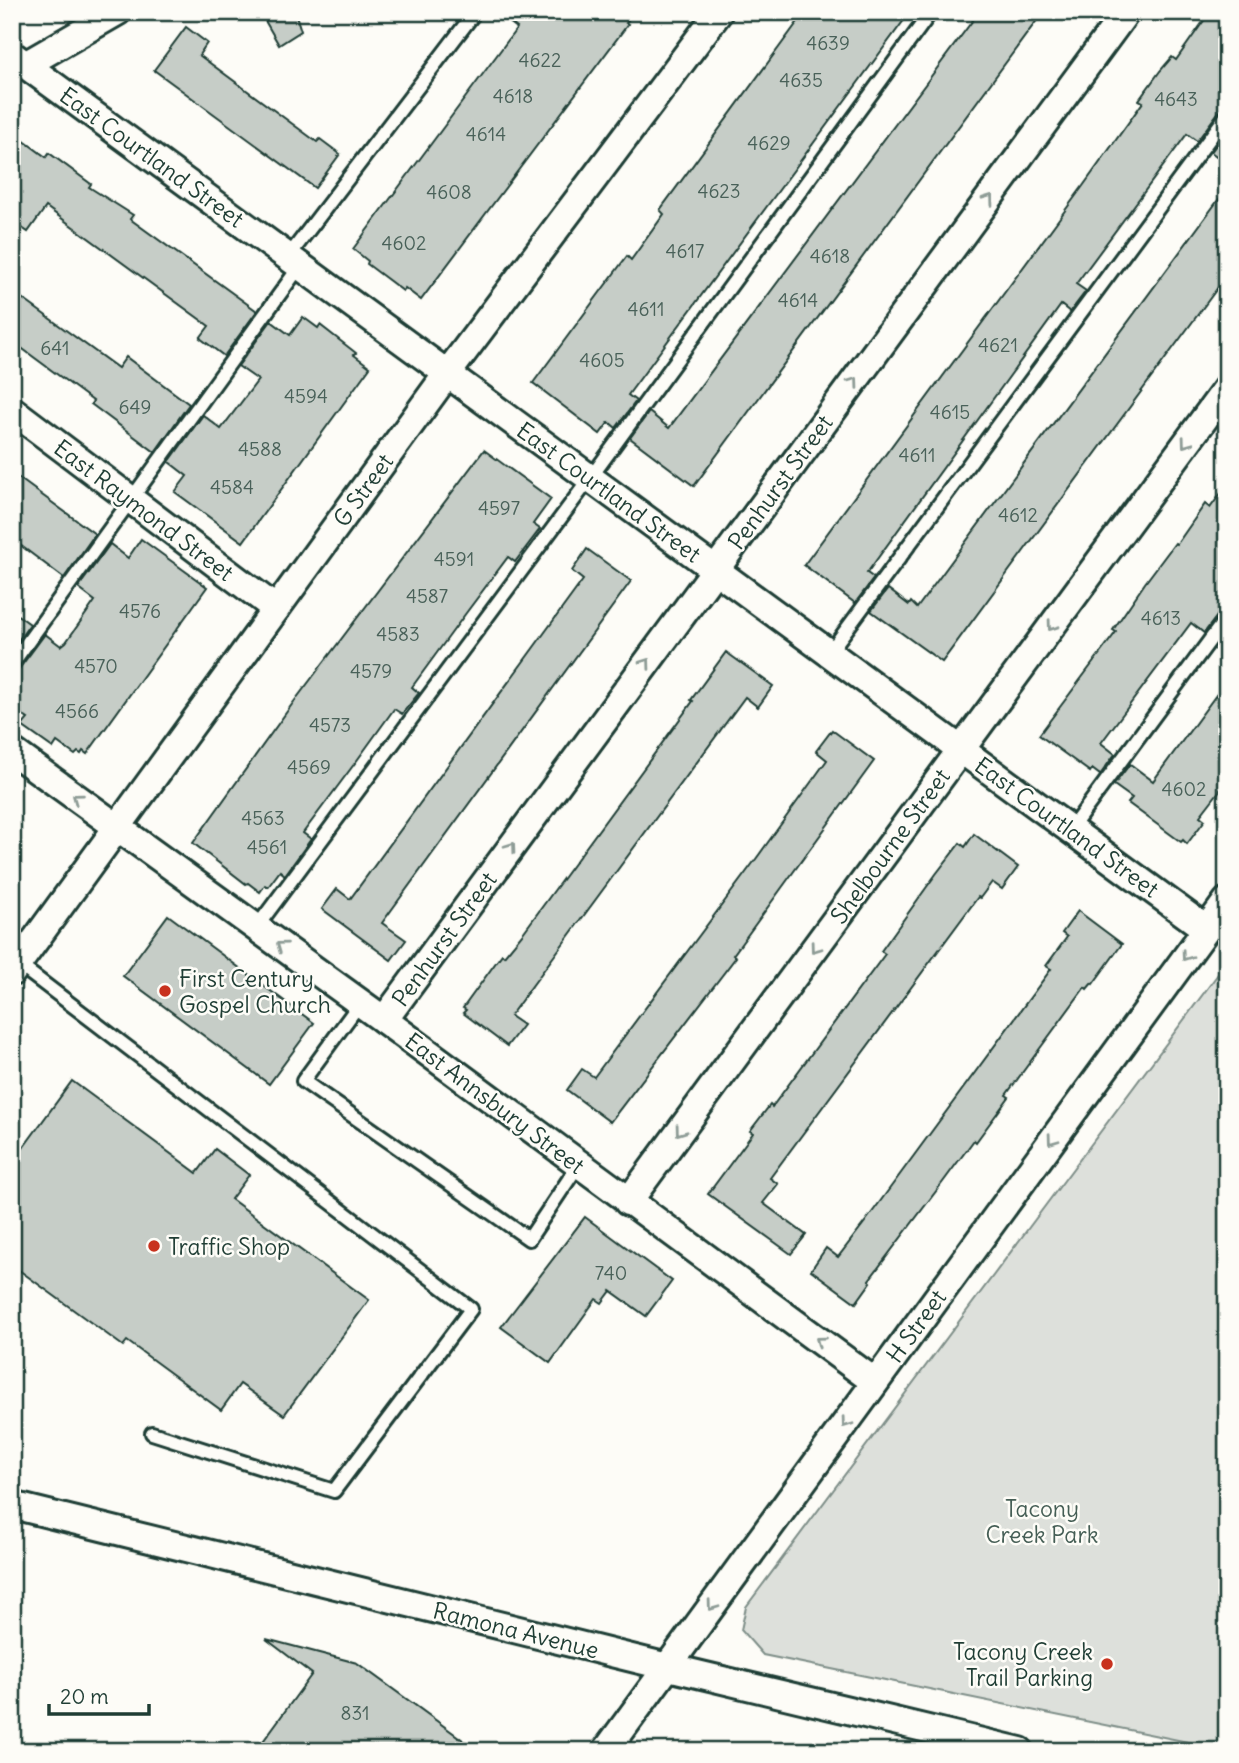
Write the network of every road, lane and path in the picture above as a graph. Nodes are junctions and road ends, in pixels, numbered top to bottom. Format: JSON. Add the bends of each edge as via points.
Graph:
{"nodes":[{"id":1,"x":117,"y":12,"type":"edge"},
{"id":2,"x":475,"y":12,"type":"edge"},
{"id":3,"x":719,"y":12,"type":"edge"},
{"id":4,"x":931,"y":12,"type":"edge"},
{"id":5,"x":1126,"y":12,"type":"edge"},
{"id":6,"x":19,"y":60,"type":"edge"},
{"id":7,"x":1227,"y":115,"type":"edge"},
{"id":8,"x":294,"y":261,"type":"junction"},
{"id":9,"x":447,"y":374,"type":"junction"},
{"id":10,"x":1227,"y":388,"type":"edge"},
{"id":11,"x":12,"y":410,"type":"edge"},
{"id":12,"x":591,"y":477,"type":"junction"},
{"id":13,"x":131,"y":500,"type":"junction"},
{"id":14,"x":715,"y":570,"type":"junction"},
{"id":15,"x":276,"y":609,"type":"junction"},
{"id":16,"x":1227,"y":617,"type":"edge"},
{"id":17,"x":829,"y":653,"type":"junction"},
{"id":18,"x":12,"y":664,"type":"edge"},
{"id":19,"x":961,"y":750,"type":"junction"},
{"id":20,"x":12,"y":751,"type":"edge"},
{"id":21,"x":119,"y":828,"type":"junction"},
{"id":22,"x":1070,"y":830,"type":"junction"},
{"id":23,"x":1227,"y":901,"type":"edge"},
{"id":24,"x":257,"y":928,"type":"junction"},
{"id":25,"x":1206,"y":929,"type":"junction"},
{"id":26,"x":15,"y":968,"type":"edge"},
{"id":27,"x":360,"y":1003,"type":"junction"},
{"id":28,"x":384,"y":1020,"type":"junction"},
{"id":29,"x":579,"y":1164,"type":"junction"},
{"id":30,"x":628,"y":1202,"type":"junction"},
{"id":31,"x":875,"y":1382,"type":"junction"},
{"id":32,"x":152,"y":1433,"type":"dead end"},
{"id":33,"x":12,"y":1506,"type":"edge"},
{"id":34,"x":668,"y":1667,"type":"junction"},
{"id":35,"x":606,"y":1751,"type":"edge"},
{"id":36,"x":1020,"y":1751,"type":"edge"}],
"edges":[{"from":1,"to":6,"type":"street"},
{"from":2,"to":8,"type":"lane"},
{"from":3,"to":9,"type":"street","name":"G Street"},
{"from":4,"to":12,"type":"lane"},
{"from":14,"to":5,"type":"street","name":"Penhurst Street","one_way":true},
{"from":6,"to":8,"type":"street","name":"East Courtland Street"},
{"from":7,"to":17,"type":"lane"},
{"from":8,"to":9,"type":"street","name":"East Courtland Street"},
{"from":8,"to":13,"type":"lane"},
{"from":9,"to":12,"type":"street","name":"East Courtland Street"},
{"from":9,"to":15,"type":"street","name":"G Street"},
{"from":10,"to":19,"type":"street","name":"Shelbourne Street","one_way":true},
{"from":11,"to":13,"type":"street","name":"East Raymond Street"},
{"from":12,"to":14,"type":"street","name":"East Courtland Street"},
{"from":12,"to":24,"type":"lane"},
{"from":13,"to":15,"type":"street","name":"East Raymond Street"},
{"from":13,"to":18,"type":"lane"},
{"from":14,"to":17,"type":"street","name":"East Courtland Street"},
{"from":28,"to":14,"type":"street","name":"Penhurst Street","one_way":true},
{"from":15,"to":21,"type":"street","name":"G Street"},
{"from":16,"to":22,"type":"lane"},
{"from":17,"to":19,"type":"street","name":"East Courtland Street"},
{"from":19,"to":22,"type":"street","name":"East Courtland Street"},
{"from":19,"to":30,"type":"street","name":"Shelbourne Street","one_way":true},
{"from":21,"to":20,"type":"street","name":"East Annsbury Street","one_way":true},
{"from":21,"to":24,"type":"street","name":"East Annsbury Street"},
{"from":21,"to":26,"type":"street","name":"G Street"},
{"from":22,"to":25,"type":"street","name":"East Courtland Street"},
{"from":23,"to":25,"type":"street","name":"H Street"},
{"from":27,"to":24,"type":"street","name":"East Annsbury Street","one_way":true},
{"from":25,"to":31,"type":"street","name":"H Street","one_way":true},
{"from":26,"to":32,"type":"lane","via":[[471,1309],[334,1491]]},
{"from":27,"to":28,"type":"street","name":"East Annsbury Street"},
{"from":27,"to":29,"type":"lane","via":[[303,1081],[529,1239]]},
{"from":28,"to":29,"type":"street","name":"East Annsbury Street"},
{"from":29,"to":30,"type":"street","name":"East Annsbury Street"},
{"from":31,"to":30,"type":"street","name":"East Annsbury Street","one_way":true},
{"from":31,"to":34,"type":"street","name":"H Street","one_way":true},
{"from":33,"to":34,"type":"street","name":"Ramona Avenue"},
{"from":34,"to":35,"type":"street","name":"H Street"},
{"from":34,"to":36,"type":"street","name":"Ramona Avenue"}]}
